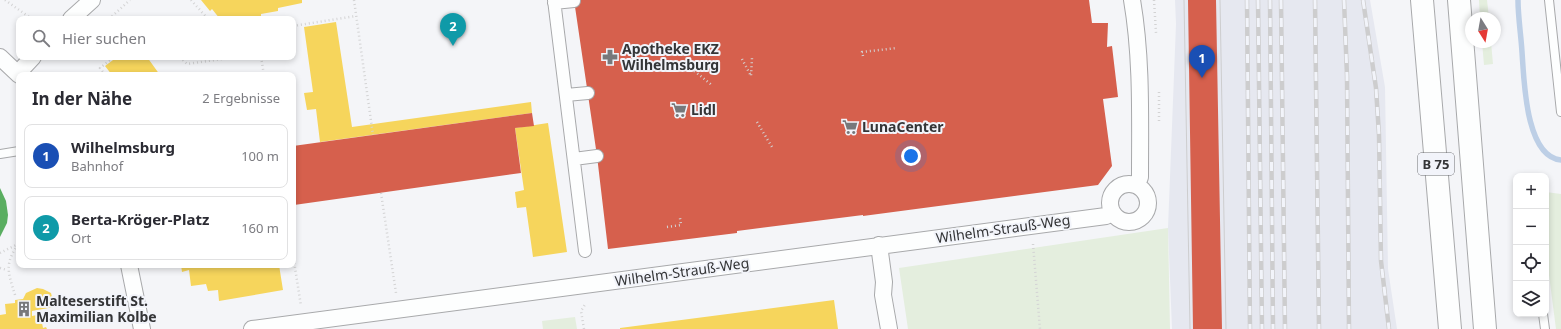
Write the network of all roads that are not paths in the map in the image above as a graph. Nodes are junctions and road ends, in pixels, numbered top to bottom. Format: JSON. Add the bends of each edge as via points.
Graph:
{"nodes":[{"id":1,"x":92,"y":0,"type":"edge"},
{"id":2,"x":1132,"y":0,"type":"edge"},
{"id":3,"x":1422,"y":0,"type":"edge"},
{"id":4,"x":1459,"y":0,"type":"edge"},
{"id":5,"x":1549,"y":0,"type":"edge"},
{"id":6,"x":574,"y":1,"type":"edge"},
{"id":7,"x":554,"y":2,"type":"edge"},
{"id":8,"x":74,"y":16,"type":"edge"},
{"id":9,"x":0,"y":57,"type":"edge"},
{"id":10,"x":31,"y":60,"type":"edge"},
{"id":11,"x":17,"y":72,"type":"edge"},
{"id":12,"x":21,"y":72,"type":"edge"},
{"id":13,"x":588,"y":93,"type":"dead end"},
{"id":14,"x":566,"y":95,"type":"junction"},
{"id":15,"x":1561,"y":112,"type":"edge"},
{"id":16,"x":16,"y":151,"type":"edge"},
{"id":17,"x":0,"y":154,"type":"edge"},
{"id":18,"x":597,"y":156,"type":"dead end"},
{"id":19,"x":574,"y":159,"type":"junction"},
{"id":20,"x":1137,"y":185,"type":"junction"},
{"id":21,"x":1112,"y":213,"type":"junction"},
{"id":22,"x":879,"y":245,"type":"junction"},
{"id":23,"x":585,"y":251,"type":"dead end"},
{"id":24,"x":130,"y":268,"type":"edge"},
{"id":25,"x":1543,"y":317,"type":"edge"},
{"id":26,"x":326,"y":324,"type":"edge"},
{"id":27,"x":142,"y":329,"type":"edge"},
{"id":28,"x":252,"y":329,"type":"edge"},
{"id":29,"x":889,"y":329,"type":"edge"},
{"id":30,"x":1450,"y":329,"type":"edge"},
{"id":31,"x":1485,"y":329,"type":"edge"},
{"id":32,"x":1545,"y":329,"type":"edge"}],
"edges":[{"from":1,"to":8,"type":"street"},
{"from":2,"to":20,"type":"street","via":[[1138,32],[1140,177]]},
{"from":3,"to":30,"type":"highway","number":"B 75"},
{"from":4,"to":31,"type":"highway","number":"B 75"},
{"from":5,"to":15,"type":"lane"},
{"from":6,"to":7,"type":"street"},
{"from":7,"to":14,"type":"street"},
{"from":9,"to":11,"type":"street"},
{"from":10,"to":12,"type":"street"},
{"from":13,"to":14,"type":"street"},
{"from":14,"to":19,"type":"street"},
{"from":16,"to":17,"type":"lane"},
{"from":18,"to":19,"type":"street"},
{"from":19,"to":23,"type":"street"},
{"from":20,"to":21,"type":"street","via":[[1129,184],[1114,190],[1110,197]]},
{"from":20,"to":21,"type":"street","via":[[1146,195],[1148,208],[1144,215],[1139,220],[1124,222]]},
{"from":21,"to":22,"type":"street","name":"Wilhelm-Strauß-Weg","via":[[1106,216]]},
{"from":22,"to":26,"type":"street","name":"Wilhelm-Strauß-Weg","via":[[399,310]]},
{"from":22,"to":29,"type":"street"},
{"from":24,"to":27,"type":"street"},
{"from":25,"to":32,"type":"lane"},
{"from":26,"to":28,"type":"street","name":"Wilhelm-Strauß-Weg","via":[[304,322]]}]}
